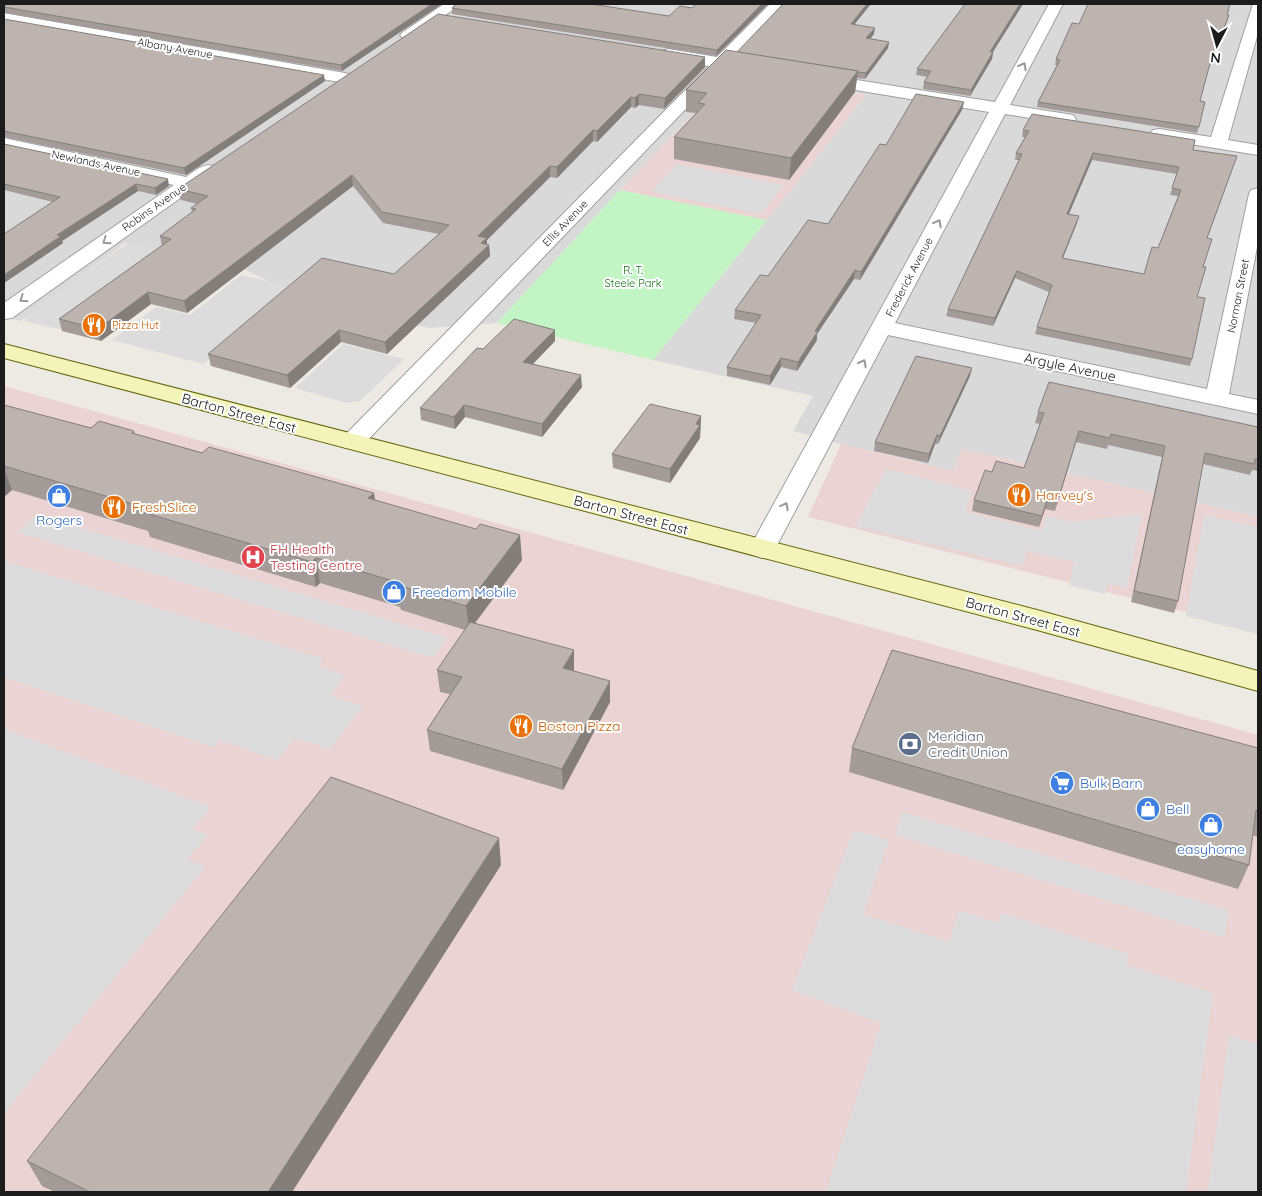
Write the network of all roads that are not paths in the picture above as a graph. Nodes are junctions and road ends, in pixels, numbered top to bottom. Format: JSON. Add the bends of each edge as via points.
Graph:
{"nodes":[{"id":1,"x":454,"y":4,"type":"edge"},
{"id":2,"x":778,"y":4,"type":"edge"},
{"id":3,"x":1056,"y":4,"type":"edge"},
{"id":4,"x":1258,"y":7,"type":"edge"},
{"id":5,"x":435,"y":17,"type":"junction"},
{"id":6,"x":4,"y":18,"type":"edge"},
{"id":7,"x":454,"y":20,"type":"edge"},
{"id":8,"x":394,"y":44,"type":"edge"},
{"id":9,"x":1253,"y":47,"type":"edge"},
{"id":10,"x":651,"y":52,"type":"edge"},
{"id":11,"x":720,"y":62,"type":"junction"},
{"id":12,"x":362,"y":67,"type":"edge"},
{"id":13,"x":769,"y":70,"type":"edge"},
{"id":14,"x":808,"y":77,"type":"edge"},
{"id":15,"x":345,"y":78,"type":"junction"},
{"id":16,"x":329,"y":89,"type":"edge"},
{"id":17,"x":1000,"y":109,"type":"junction"},
{"id":18,"x":1086,"y":122,"type":"edge"},
{"id":19,"x":1142,"y":132,"type":"edge"},
{"id":20,"x":4,"y":143,"type":"edge"},
{"id":21,"x":1218,"y":144,"type":"junction"},
{"id":22,"x":1258,"y":150,"type":"edge"},
{"id":23,"x":222,"y":161,"type":"edge"},
{"id":24,"x":188,"y":183,"type":"junction"},
{"id":25,"x":1258,"y":194,"type":"edge"},
{"id":26,"x":4,"y":313,"type":"edge"},
{"id":27,"x":882,"y":327,"type":"junction"},
{"id":28,"x":4,"y":351,"type":"edge"},
{"id":29,"x":67,"y":367,"type":"junction"},
{"id":30,"x":4,"y":368,"type":"edge"},
{"id":31,"x":1217,"y":398,"type":"junction"},
{"id":32,"x":1258,"y":407,"type":"edge"},
{"id":33,"x":352,"y":442,"type":"junction"},
{"id":34,"x":762,"y":549,"type":"junction"},
{"id":35,"x":1258,"y":681,"type":"edge"}],
"edges":[{"from":1,"to":5,"type":"street"},
{"from":2,"to":11,"type":"street","name":"Ellis Avenue"},
{"from":17,"to":3,"type":"street","name":"Frederick Avenue","one_way":true},
{"from":4,"to":9,"type":"street"},
{"from":5,"to":7,"type":"street"},
{"from":5,"to":8,"type":"street"},
{"from":6,"to":15,"type":"street","name":"Albany Avenue"},
{"from":9,"to":21,"type":"street"},
{"from":10,"to":11,"type":"street"},
{"from":11,"to":13,"type":"street"},
{"from":11,"to":33,"type":"street","name":"Ellis Avenue"},
{"from":12,"to":15,"type":"street"},
{"from":14,"to":17,"type":"street"},
{"from":15,"to":16,"type":"street"},
{"from":17,"to":18,"type":"street"},
{"from":27,"to":17,"type":"street","name":"Frederick Avenue","one_way":true},
{"from":19,"to":21,"type":"street"},
{"from":20,"to":24,"type":"street","name":"Newlands Avenue"},
{"from":21,"to":22,"type":"street"},
{"from":23,"to":24,"type":"street","name":"Robins Avenue"},
{"from":24,"to":26,"type":"street","name":"Robins Avenue","one_way":true},
{"from":25,"to":31,"type":"street","name":"Norman Street"},
{"from":27,"to":31,"type":"street","name":"Argyle Avenue"},
{"from":34,"to":27,"type":"street","name":"Frederick Avenue","one_way":true},
{"from":28,"to":29,"type":"main road","name":"Barton Street East"},
{"from":29,"to":30,"type":"main road"},
{"from":29,"to":33,"type":"main road","name":"Barton Street East"},
{"from":31,"to":32,"type":"street","name":"Argyle Avenue"},
{"from":33,"to":34,"type":"main road","name":"Barton Street East"},
{"from":34,"to":35,"type":"main road","name":"Barton Street East"}]}
